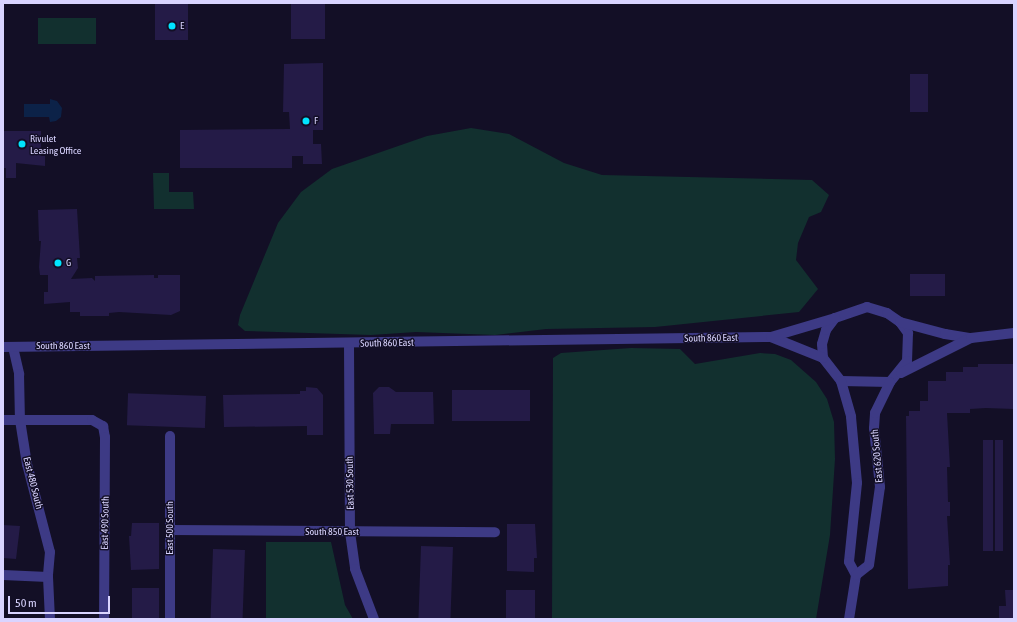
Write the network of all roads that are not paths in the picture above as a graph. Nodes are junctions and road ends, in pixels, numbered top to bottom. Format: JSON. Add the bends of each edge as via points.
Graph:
{"nodes":[{"id":1,"x":835,"y":318,"type":"junction"},
{"id":2,"x":900,"y":322,"type":"junction"},
{"id":3,"x":1014,"y":333,"type":"edge"},
{"id":4,"x":771,"y":337,"type":"junction"},
{"id":5,"x":971,"y":338,"type":"junction"},
{"id":6,"x":349,"y":344,"type":"junction"},
{"id":7,"x":8,"y":346,"type":"edge"},
{"id":8,"x":823,"y":358,"type":"junction"},
{"id":9,"x":898,"y":374,"type":"junction"},
{"id":10,"x":841,"y":381,"type":"junction"},
{"id":11,"x":890,"y":382,"type":"junction"},
{"id":12,"x":3,"y":420,"type":"edge"},
{"id":13,"x":20,"y":420,"type":"junction"},
{"id":14,"x":170,"y":436,"type":"dead end"},
{"id":15,"x":170,"y":530,"type":"junction"},
{"id":16,"x":350,"y":532,"type":"junction"},
{"id":17,"x":495,"y":532,"type":"dead end"},
{"id":18,"x":3,"y":575,"type":"edge"},
{"id":19,"x":856,"y":575,"type":"junction"},
{"id":20,"x":48,"y":577,"type":"junction"},
{"id":21,"x":50,"y":619,"type":"edge"},
{"id":22,"x":104,"y":619,"type":"edge"},
{"id":23,"x":170,"y":619,"type":"edge"},
{"id":24,"x":374,"y":619,"type":"edge"},
{"id":25,"x":849,"y":619,"type":"edge"}],
"edges":[{"from":1,"to":2,"type":"street","via":[[867,307],[887,313]]},
{"from":1,"to":4,"type":"street","name":"South 860 East"},
{"from":1,"to":8,"type":"street","via":[[826,330],[822,344]]},
{"from":2,"to":5,"type":"street","via":[[944,334]]},
{"from":2,"to":9,"type":"street","via":[[908,333],[910,348],[907,361]]},
{"from":3,"to":5,"type":"street"},
{"from":4,"to":6,"type":"street","name":"South 860 East"},
{"from":4,"to":8,"type":"street","name":"South 860 East"},
{"from":5,"to":9,"type":"street"},
{"from":6,"to":7,"type":"street","name":"South 860 East"},
{"from":6,"to":16,"type":"street","name":"East 530 South"},
{"from":7,"to":13,"type":"street","name":"East 480 South","via":[[19,374]]},
{"from":8,"to":10,"type":"street"},
{"from":9,"to":11,"type":"street"},
{"from":10,"to":11,"type":"street"},
{"from":10,"to":19,"type":"street","name":"East 620 South","via":[[855,445],[857,483],[849,562]]},
{"from":11,"to":19,"type":"street","name":"East 620 South","via":[[875,413],[880,488],[869,565]]},
{"from":12,"to":13,"type":"street"},
{"from":13,"to":20,"type":"street","name":"East 480 South","via":[[27,464],[50,552]]},
{"from":13,"to":22,"type":"street","name":"East 490 South","via":[[92,420],[103,426]]},
{"from":14,"to":15,"type":"street","name":"East 500 South"},
{"from":15,"to":16,"type":"street","name":"South 850 East"},
{"from":15,"to":23,"type":"street","name":"East 500 South"},
{"from":16,"to":17,"type":"street","name":"South 850 East"},
{"from":16,"to":24,"type":"street","name":"East 530 South","via":[[355,569]]},
{"from":18,"to":20,"type":"street"},
{"from":19,"to":25,"type":"street","name":"East 620 South"},
{"from":20,"to":21,"type":"street","name":"East 480 South"}]}
